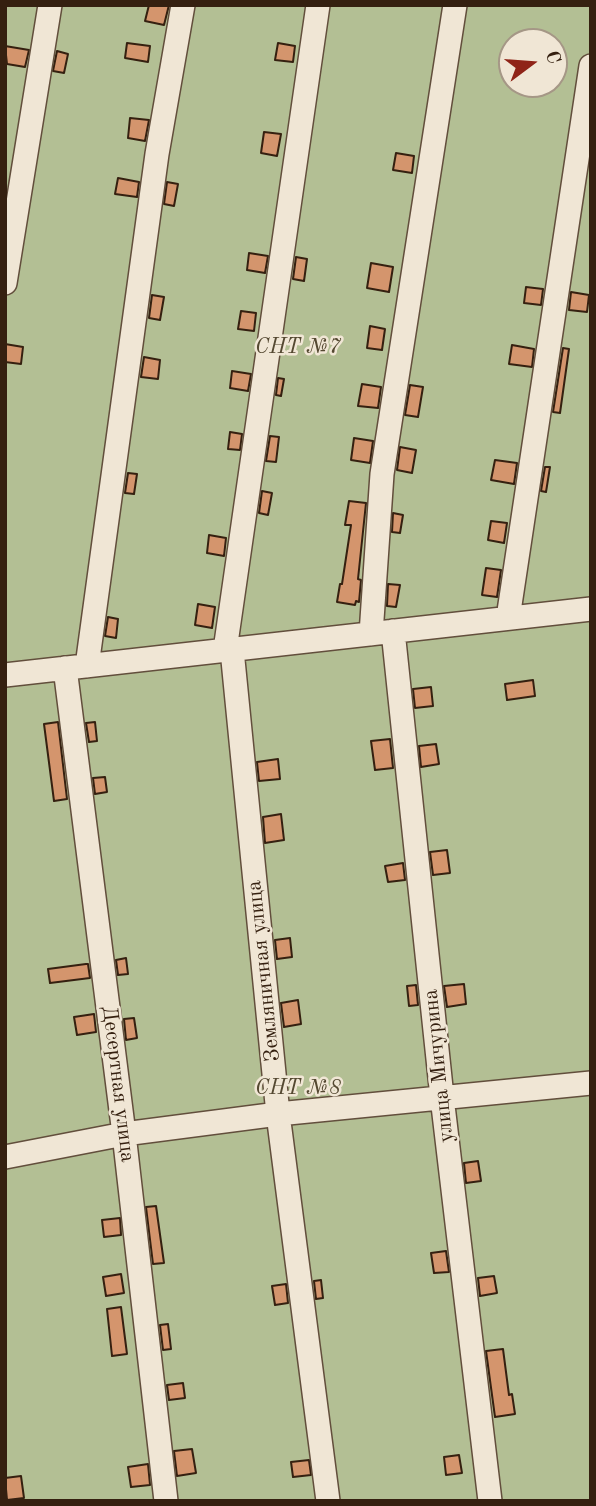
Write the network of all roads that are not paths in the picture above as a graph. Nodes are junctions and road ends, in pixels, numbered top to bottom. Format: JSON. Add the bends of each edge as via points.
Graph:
{"nodes":[{"id":1,"x":50,"y":5,"type":"edge"},
{"id":2,"x":183,"y":5,"type":"edge"},
{"id":3,"x":318,"y":5,"type":"edge"},
{"id":4,"x":455,"y":5,"type":"edge"},
{"id":5,"x":591,"y":66,"type":"edge"},
{"id":6,"x":5,"y":283,"type":"edge"},
{"id":7,"x":591,"y":609,"type":"edge"},
{"id":8,"x":508,"y":618,"type":"junction"},
{"id":9,"x":382,"y":633,"type":"junction"},
{"id":10,"x":228,"y":650,"type":"junction"},
{"id":11,"x":76,"y":667,"type":"junction"},
{"id":12,"x":5,"y":675,"type":"edge"},
{"id":13,"x":591,"y":1083,"type":"edge"},
{"id":14,"x":442,"y":1097,"type":"junction"},
{"id":15,"x":278,"y":1114,"type":"junction"},
{"id":16,"x":124,"y":1134,"type":"junction"},
{"id":17,"x":5,"y":1157,"type":"edge"},
{"id":18,"x":166,"y":1501,"type":"edge"},
{"id":19,"x":328,"y":1501,"type":"edge"},
{"id":20,"x":490,"y":1501,"type":"edge"}],
"edges":[{"from":1,"to":6,"type":"street"},
{"from":2,"to":11,"type":"street","name":"Десертная улица"},
{"from":3,"to":10,"type":"street","name":"Земляничная улица"},
{"from":4,"to":9,"type":"street","name":"улица Мичурина","via":[[382,474]]},
{"from":5,"to":8,"type":"street"},
{"from":7,"to":8,"type":"street"},
{"from":8,"to":9,"type":"street"},
{"from":9,"to":10,"type":"street"},
{"from":9,"to":14,"type":"street","name":"улица Мичурина"},
{"from":10,"to":11,"type":"street"},
{"from":10,"to":15,"type":"street","name":"Земляничная улица"},
{"from":11,"to":12,"type":"street"},
{"from":11,"to":16,"type":"street","name":"Десертная улица"},
{"from":13,"to":14,"type":"street"},
{"from":14,"to":15,"type":"street"},
{"from":14,"to":20,"type":"street","name":"улица Мичурина"},
{"from":15,"to":16,"type":"street"},
{"from":15,"to":19,"type":"street","name":"Земляничная улица"},
{"from":16,"to":17,"type":"street"},
{"from":16,"to":18,"type":"street","name":"Десертная улица"}]}
